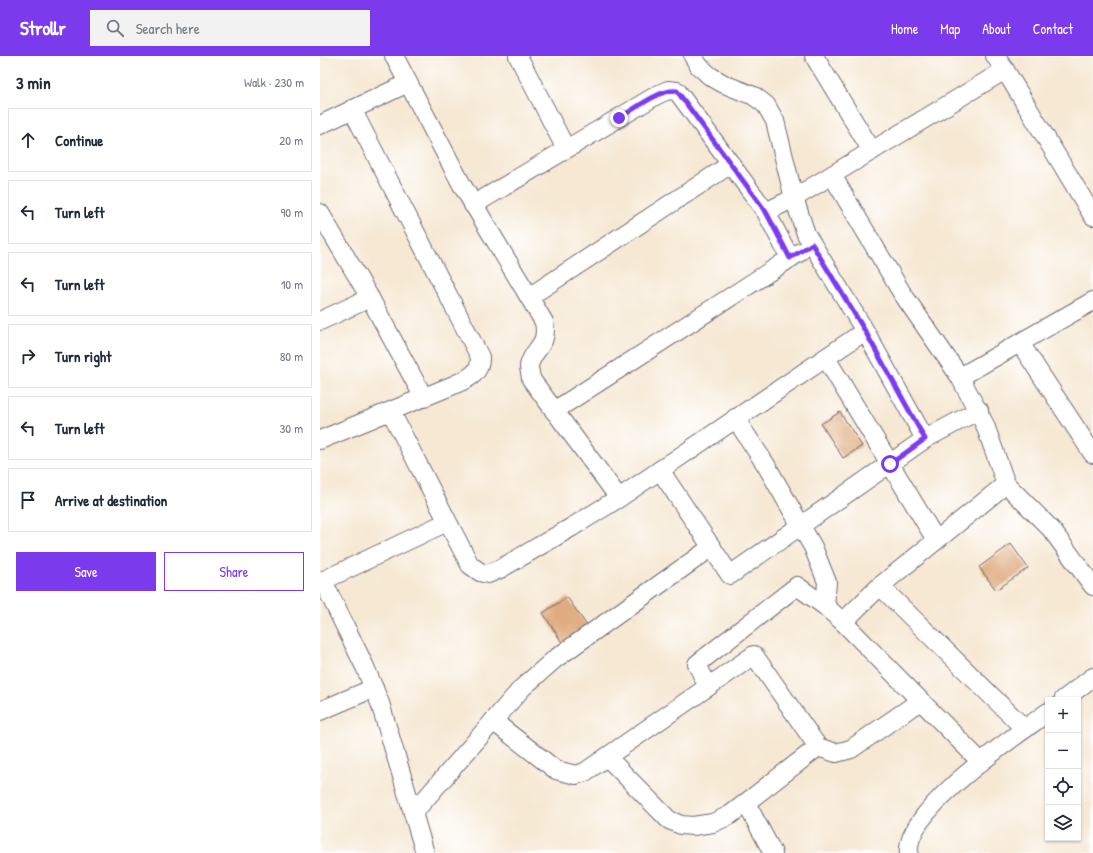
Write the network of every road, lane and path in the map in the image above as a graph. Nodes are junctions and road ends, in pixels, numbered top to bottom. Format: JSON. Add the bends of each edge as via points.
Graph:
{"nodes":[{"id":1,"x":394,"y":56,"type":"edge"},
{"id":2,"x":518,"y":56,"type":"edge"},
{"id":3,"x":693,"y":56,"type":"edge"},
{"id":4,"x":814,"y":56,"type":"edge"},
{"id":5,"x":995,"y":56,"type":"edge"},
{"id":6,"x":1005,"y":70,"type":"junction"},
{"id":7,"x":408,"y":83,"type":"junction"},
{"id":8,"x":352,"y":109,"type":"junction"},
{"id":9,"x":320,"y":125,"type":"edge"},
{"id":10,"x":566,"y":149,"type":"junction"},
{"id":11,"x":872,"y":151,"type":"junction"},
{"id":12,"x":731,"y":164,"type":"junction"},
{"id":13,"x":832,"y":175,"type":"junction"},
{"id":14,"x":794,"y":198,"type":"junction"},
{"id":15,"x":473,"y":204,"type":"junction"},
{"id":16,"x":766,"y":212,"type":"junction"},
{"id":17,"x":320,"y":213,"type":"edge"},
{"id":18,"x":1093,"y":216,"type":"edge"},
{"id":19,"x":812,"y":244,"type":"junction"},
{"id":20,"x":790,"y":258,"type":"junction"},
{"id":21,"x":370,"y":298,"type":"junction"},
{"id":22,"x":529,"y":298,"type":"junction"},
{"id":23,"x":1093,"y":301,"type":"edge"},
{"id":24,"x":320,"y":321,"type":"edge"},
{"id":25,"x":865,"y":331,"type":"junction"},
{"id":26,"x":1020,"y":343,"type":"junction"},
{"id":27,"x":826,"y":358,"type":"junction"},
{"id":28,"x":960,"y":377,"type":"junction"},
{"id":29,"x":424,"y":398,"type":"junction"},
{"id":30,"x":979,"y":410,"type":"junction"},
{"id":31,"x":391,"y":412,"type":"junction"},
{"id":32,"x":554,"y":412,"type":"junction"},
{"id":33,"x":735,"y":418,"type":"junction"},
{"id":34,"x":925,"y":439,"type":"junction"},
{"id":35,"x":320,"y":440,"type":"edge"},
{"id":36,"x":1093,"y":454,"type":"edge"},
{"id":37,"x":890,"y":464,"type":"junction"},
{"id":38,"x":660,"y":470,"type":"junction"},
{"id":39,"x":1006,"y":484,"type":"junction"},
{"id":40,"x":619,"y":498,"type":"junction"},
{"id":41,"x":447,"y":522,"type":"junction"},
{"id":42,"x":802,"y":526,"type":"junction"},
{"id":43,"x":936,"y":540,"type":"junction"},
{"id":44,"x":712,"y":547,"type":"junction"},
{"id":45,"x":321,"y":581,"type":"edge"},
{"id":46,"x":880,"y":586,"type":"junction"},
{"id":47,"x":1093,"y":586,"type":"edge"},
{"id":48,"x":825,"y":606,"type":"junction"},
{"id":49,"x":844,"y":622,"type":"junction"},
{"id":50,"x":1093,"y":677,"type":"edge"},
{"id":51,"x":374,"y":688,"type":"junction"},
{"id":52,"x":708,"y":688,"type":"junction"},
{"id":53,"x":1068,"y":697,"type":"edge"},
{"id":54,"x":920,"y":701,"type":"junction"},
{"id":55,"x":320,"y":711,"type":"edge"},
{"id":56,"x":1045,"y":714,"type":"edge"},
{"id":57,"x":493,"y":721,"type":"junction"},
{"id":58,"x":1025,"y":729,"type":"junction"},
{"id":59,"x":818,"y":747,"type":"junction"},
{"id":60,"x":607,"y":757,"type":"junction"},
{"id":61,"x":981,"y":762,"type":"junction"},
{"id":62,"x":746,"y":803,"type":"junction"},
{"id":63,"x":414,"y":812,"type":"junction"},
{"id":64,"x":425,"y":853,"type":"edge"},
{"id":65,"x":773,"y":853,"type":"edge"},
{"id":66,"x":909,"y":853,"type":"edge"}],
"edges":[{"from":1,"to":7,"type":"street"},
{"from":2,"to":10,"type":"street"},
{"from":3,"to":14,"type":"street","via":[[710,76],[754,96],[766,106],[775,121]]},
{"from":4,"to":11,"type":"street"},
{"from":5,"to":6,"type":"street"},
{"from":6,"to":11,"type":"street"},
{"from":6,"to":18,"type":"street"},
{"from":7,"to":8,"type":"street"},
{"from":7,"to":15,"type":"street"},
{"from":8,"to":9,"type":"street"},
{"from":8,"to":29,"type":"street","via":[[480,357],[477,372]]},
{"from":10,"to":12,"type":"street","via":[[657,95],[672,90],[677,91]]},
{"from":10,"to":15,"type":"street"},
{"from":11,"to":13,"type":"street"},
{"from":12,"to":16,"type":"street"},
{"from":12,"to":22,"type":"street"},
{"from":13,"to":14,"type":"street"},
{"from":13,"to":28,"type":"street","via":[[902,293]]},
{"from":14,"to":16,"type":"street"},
{"from":14,"to":19,"type":"street"},
{"from":15,"to":22,"type":"street"},
{"from":16,"to":20,"type":"street"},
{"from":17,"to":21,"type":"street"},
{"from":19,"to":20,"type":"street"},
{"from":19,"to":25,"type":"street"},
{"from":20,"to":32,"type":"street"},
{"from":21,"to":24,"type":"street"},
{"from":21,"to":29,"type":"street"},
{"from":22,"to":32,"type":"street","via":[[544,322],[546,332],[529,368],[531,379]]},
{"from":23,"to":26,"type":"street"},
{"from":25,"to":27,"type":"street"},
{"from":25,"to":34,"type":"street"},
{"from":26,"to":28,"type":"street"},
{"from":26,"to":36,"type":"street"},
{"from":27,"to":33,"type":"street"},
{"from":27,"to":37,"type":"street"},
{"from":28,"to":30,"type":"street"},
{"from":29,"to":31,"type":"street"},
{"from":30,"to":34,"type":"street"},
{"from":30,"to":39,"type":"street"},
{"from":31,"to":35,"type":"street"},
{"from":31,"to":41,"type":"street"},
{"from":32,"to":40,"type":"street"},
{"from":33,"to":38,"type":"street"},
{"from":33,"to":42,"type":"street"},
{"from":34,"to":37,"type":"street"},
{"from":37,"to":42,"type":"street"},
{"from":37,"to":43,"type":"street"},
{"from":38,"to":40,"type":"street"},
{"from":38,"to":44,"type":"street"},
{"from":39,"to":43,"type":"street"},
{"from":39,"to":47,"type":"street","via":[[1051,529]]},
{"from":40,"to":41,"type":"street","via":[[488,574],[470,565]]},
{"from":41,"to":45,"type":"street"},
{"from":42,"to":44,"type":"street","via":[[730,575]]},
{"from":42,"to":48,"type":"street","via":[[827,582]]},
{"from":43,"to":46,"type":"street"},
{"from":44,"to":57,"type":"street","via":[[555,659],[522,688]]},
{"from":45,"to":51,"type":"street"},
{"from":46,"to":49,"type":"street"},
{"from":46,"to":58,"type":"street"},
{"from":48,"to":49,"type":"street"},
{"from":48,"to":52,"type":"street","via":[[797,586],[697,664]]},
{"from":49,"to":54,"type":"street"},
{"from":50,"to":53,"type":"street"},
{"from":51,"to":55,"type":"street"},
{"from":51,"to":63,"type":"street"},
{"from":52,"to":59,"type":"street","via":[[754,655]]},
{"from":52,"to":60,"type":"street"},
{"from":54,"to":59,"type":"street","via":[[851,749],[836,753]]},
{"from":54,"to":61,"type":"street"},
{"from":56,"to":58,"type":"street"},
{"from":57,"to":60,"type":"street","via":[[562,772],[576,775],[585,772]]},
{"from":57,"to":63,"type":"street"},
{"from":58,"to":61,"type":"street"},
{"from":59,"to":62,"type":"street"},
{"from":60,"to":62,"type":"street","via":[[669,820],[681,824],[693,826],[713,823]]},
{"from":61,"to":66,"type":"street","via":[[939,798],[915,830],[908,847]]},
{"from":62,"to":65,"type":"street"},
{"from":63,"to":64,"type":"street"}]}
